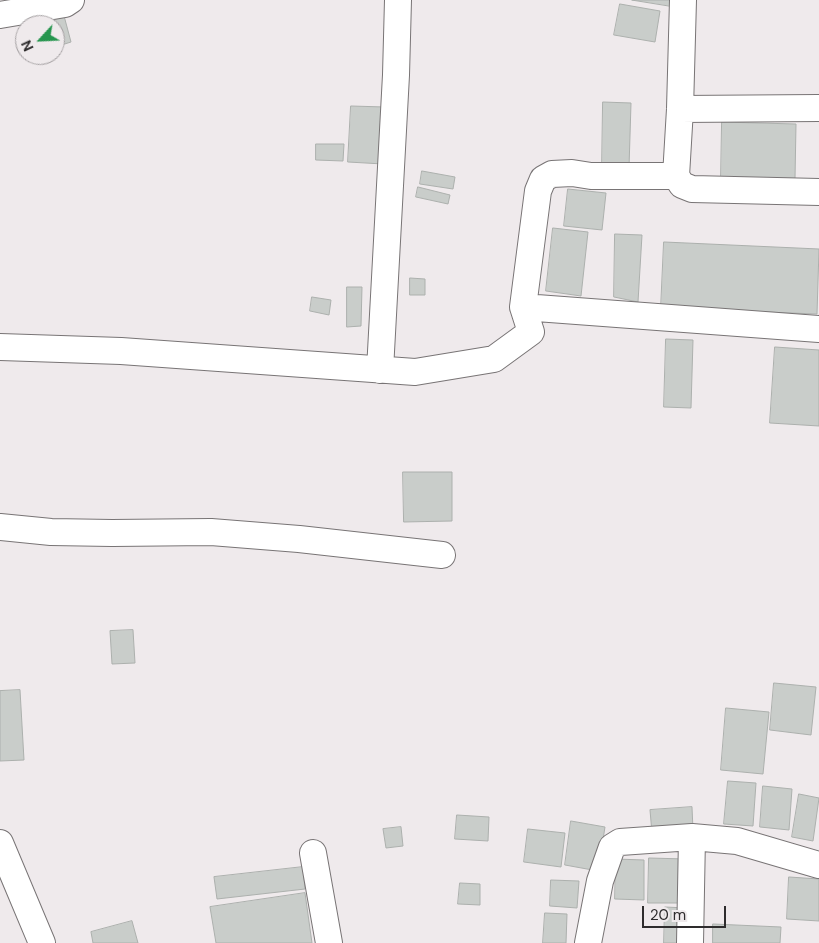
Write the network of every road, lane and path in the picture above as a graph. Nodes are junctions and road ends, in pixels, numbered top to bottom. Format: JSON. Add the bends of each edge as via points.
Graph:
{"nodes":[{"id":1,"x":71,"y":0,"type":"edge"},
{"id":2,"x":398,"y":0,"type":"edge"},
{"id":3,"x":684,"y":0,"type":"edge"},
{"id":4,"x":0,"y":15,"type":"edge"},
{"id":5,"x":819,"y":108,"type":"edge"},
{"id":6,"x":680,"y":109,"type":"junction"},
{"id":7,"x":676,"y":176,"type":"junction"},
{"id":8,"x":819,"y":192,"type":"edge"},
{"id":9,"x":523,"y":307,"type":"junction"},
{"id":10,"x":819,"y":329,"type":"edge"},
{"id":11,"x":0,"y":347,"type":"edge"},
{"id":12,"x":380,"y":370,"type":"junction"},
{"id":13,"x":0,"y":527,"type":"edge"},
{"id":14,"x":442,"y":555,"type":"dead end"},
{"id":15,"x":692,"y":837,"type":"junction"},
{"id":16,"x":0,"y":843,"type":"edge"},
{"id":17,"x":313,"y":853,"type":"dead end"},
{"id":18,"x":819,"y":865,"type":"edge"},
{"id":19,"x":42,"y":943,"type":"edge"},
{"id":20,"x":329,"y":943,"type":"edge"},
{"id":21,"x":588,"y":943,"type":"edge"},
{"id":22,"x":690,"y":943,"type":"edge"}],
"edges":[{"from":1,"to":4,"type":"street","via":[[65,4]]},
{"from":2,"to":12,"type":"street"},
{"from":3,"to":6,"type":"street"},
{"from":5,"to":6,"type":"street"},
{"from":6,"to":7,"type":"street"},
{"from":7,"to":8,"type":"street","via":[[682,185],[692,189]]},
{"from":7,"to":9,"type":"street","via":[[552,174],[542,179]]},
{"from":9,"to":10,"type":"street"},
{"from":9,"to":12,"type":"street","via":[[531,332],[494,359],[414,372]]},
{"from":11,"to":12,"type":"street","via":[[121,351]]},
{"from":13,"to":14,"type":"street","via":[[52,532],[211,532]]},
{"from":15,"to":18,"type":"street","via":[[737,841]]},
{"from":15,"to":21,"type":"street","via":[[620,842],[612,847],[600,882]]},
{"from":15,"to":22,"type":"street"},
{"from":16,"to":19,"type":"street"},
{"from":17,"to":20,"type":"street"}]}
